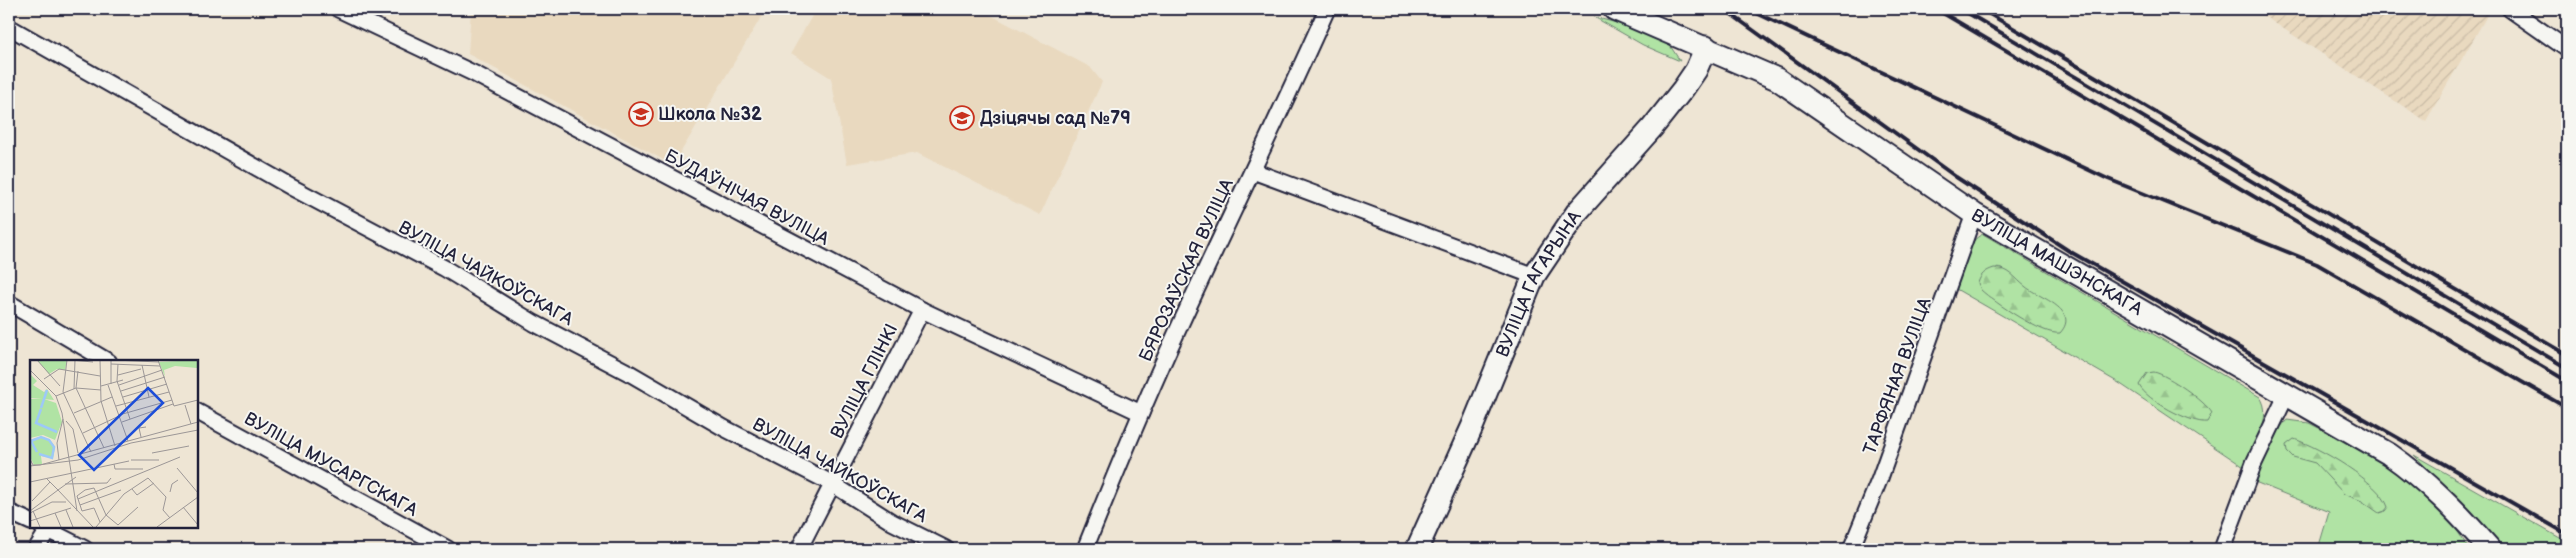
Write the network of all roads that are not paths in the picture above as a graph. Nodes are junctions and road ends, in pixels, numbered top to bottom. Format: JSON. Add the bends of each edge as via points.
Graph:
{"nodes":[{"id":1,"x":338,"y":9,"type":"edge"},
{"id":2,"x":1327,"y":9,"type":"edge"},
{"id":3,"x":1614,"y":9,"type":"edge"},
{"id":4,"x":2510,"y":9,"type":"edge"},
{"id":5,"x":9,"y":27,"type":"edge"},
{"id":6,"x":1706,"y":47,"type":"junction"},
{"id":7,"x":2567,"y":49,"type":"edge"},
{"id":8,"x":1253,"y":171,"type":"junction"},
{"id":9,"x":1974,"y":214,"type":"junction"},
{"id":10,"x":1534,"y":276,"type":"junction"},
{"id":11,"x":9,"y":303,"type":"edge"},
{"id":12,"x":922,"y":310,"type":"junction"},
{"id":13,"x":107,"y":360,"type":"edge"},
{"id":14,"x":2286,"y":396,"type":"junction"},
{"id":15,"x":198,"y":412,"type":"edge"},
{"id":16,"x":1141,"y":413,"type":"junction"},
{"id":17,"x":831,"y":483,"type":"junction"},
{"id":18,"x":9,"y":512,"type":"edge"},
{"id":19,"x":30,"y":522,"type":"edge"},
{"id":20,"x":47,"y":528,"type":"edge"},
{"id":21,"x":2487,"y":547,"type":"edge"},
{"id":22,"x":36,"y":549,"type":"edge"},
{"id":23,"x":85,"y":549,"type":"edge"},
{"id":24,"x":448,"y":549,"type":"edge"},
{"id":25,"x":799,"y":549,"type":"edge"},
{"id":26,"x":946,"y":549,"type":"edge"},
{"id":27,"x":1086,"y":549,"type":"edge"},
{"id":28,"x":1417,"y":549,"type":"edge"},
{"id":29,"x":1851,"y":549,"type":"edge"},
{"id":30,"x":2222,"y":549,"type":"edge"}],
"edges":[{"from":1,"to":12,"type":"street","name":"БУДАЎНІЧАЯ ВУЛІЦА","via":[[475,74]]},
{"from":2,"to":8,"type":"street","name":"БЯРОЗАЎСКАЯ ВУЛІЦА"},
{"from":3,"to":6,"type":"main road","name":"ВУЛІЦА МАШЭНСКАГА"},
{"from":4,"to":7,"type":"street"},
{"from":5,"to":17,"type":"street","name":"ВУЛІЦА ЧАЙКОЎСКАГА","via":[[291,187],[444,268],[534,323]]},
{"from":6,"to":9,"type":"main road","name":"ВУЛІЦА МАШЭНСКАГА","via":[[1752,66],[1799,93]]},
{"from":6,"to":10,"type":"main road","name":"ВУЛІЦА ГАГАРЫНА","via":[[1696,70],[1682,89],[1652,128],[1577,212]]},
{"from":8,"to":10,"type":"street"},
{"from":8,"to":16,"type":"street","name":"БЯРОЗАЎСКАЯ ВУЛІЦА"},
{"from":9,"to":14,"type":"main road","name":"ВУЛІЦА МАШЭНСКАГА"},
{"from":9,"to":29,"type":"street","name":"ТАРФЯНАЯ ВУЛІЦА","via":[[1880,478]]},
{"from":10,"to":28,"type":"main road","name":"ВУЛІЦА ГАГАРЫНА","via":[[1473,425]]},
{"from":11,"to":13,"type":"street"},
{"from":12,"to":16,"type":"street","name":"БУДАЎНІЧАЯ ВУЛІЦА"},
{"from":12,"to":17,"type":"street","name":"ВУЛІЦА ГЛІНКІ"},
{"from":14,"to":21,"type":"main road","name":"ВУЛІЦА МАШЭНСКАГА","via":[[2406,466],[2444,499]]},
{"from":14,"to":30,"type":"street","via":[[2254,463]]},
{"from":15,"to":24,"type":"street","name":"ВУЛІЦА МУСАРГСКАГА"},
{"from":16,"to":27,"type":"street","name":"БЯРОЗАЎСКАЯ ВУЛІЦА"},
{"from":17,"to":25,"type":"street","name":"ВУЛІЦА ГЛІНКІ"},
{"from":17,"to":26,"type":"street","name":"ВУЛІЦА ЧАЙКОЎСКАГА","via":[[892,522]]},
{"from":18,"to":19,"type":"street"},
{"from":20,"to":22,"type":"street"},
{"from":20,"to":23,"type":"street"}]}
